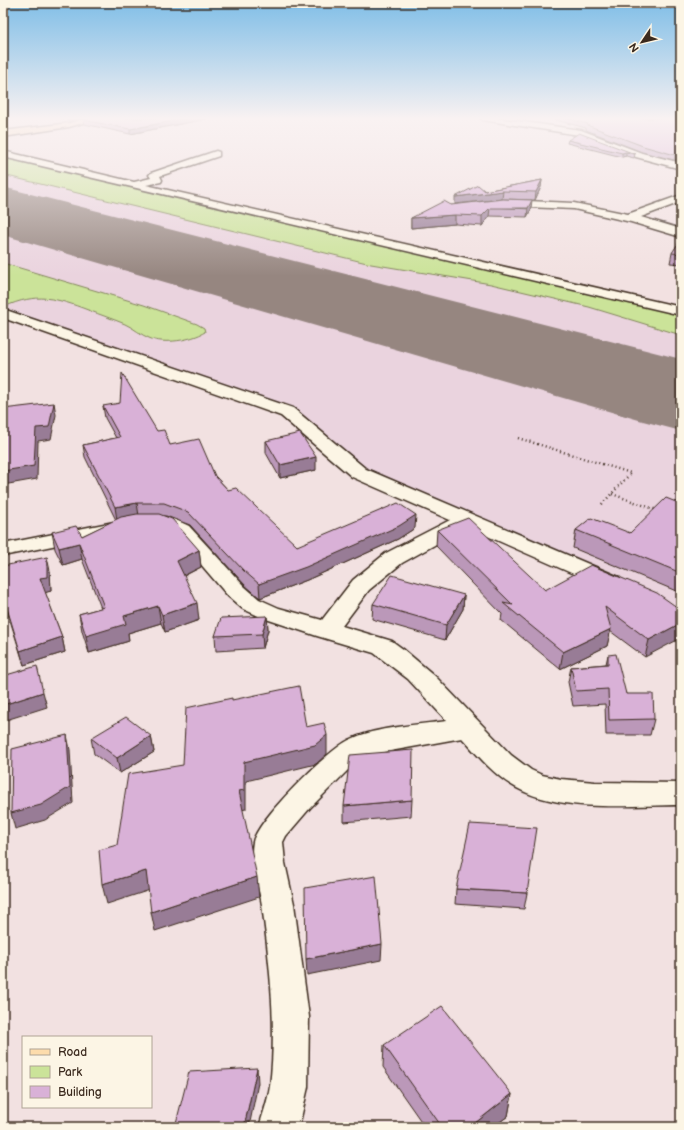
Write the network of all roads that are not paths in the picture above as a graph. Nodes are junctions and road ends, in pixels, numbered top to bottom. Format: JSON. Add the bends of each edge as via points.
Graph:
{"nodes":[{"id":1,"x":75,"y":171,"type":"edge"},
{"id":2,"x":167,"y":171,"type":"edge"},
{"id":3,"x":132,"y":184,"type":"junction"},
{"id":4,"x":681,"y":198,"type":"edge"},
{"id":5,"x":489,"y":204,"type":"edge"},
{"id":6,"x":630,"y":218,"type":"junction"},
{"id":7,"x":681,"y":233,"type":"edge"},
{"id":8,"x":681,"y":311,"type":"edge"},
{"id":9,"x":3,"y":313,"type":"edge"},
{"id":10,"x":466,"y":519,"type":"junction"},
{"id":11,"x":3,"y":550,"type":"edge"},
{"id":12,"x":625,"y":589,"type":"edge"},
{"id":13,"x":326,"y":631,"type":"junction"},
{"id":14,"x":468,"y":727,"type":"junction"},
{"id":15,"x":681,"y":794,"type":"edge"},
{"id":16,"x":280,"y":1127,"type":"edge"}],
"edges":[{"from":1,"to":3,"type":"street"},
{"from":2,"to":3,"type":"street","via":[[154,175],[157,180]]},
{"from":3,"to":8,"type":"street"},
{"from":4,"to":6,"type":"street"},
{"from":5,"to":6,"type":"street","via":[[574,206]]},
{"from":6,"to":7,"type":"street"},
{"from":9,"to":10,"type":"street","via":[[287,412],[358,473]]},
{"from":10,"to":12,"type":"street"},
{"from":10,"to":13,"type":"street","via":[[394,558],[360,585]]},
{"from":11,"to":13,"type":"street","via":[[139,523],[170,523],[182,530],[236,591],[251,604]]},
{"from":13,"to":14,"type":"street","via":[[383,647],[394,654],[407,664]]},
{"from":14,"to":15,"type":"street","via":[[494,756],[516,775],[544,787],[576,792]]},
{"from":14,"to":16,"type":"street","via":[[389,739],[359,747],[347,754],[300,800],[275,828],[268,842],[291,1016],[289,1087]]}]}
